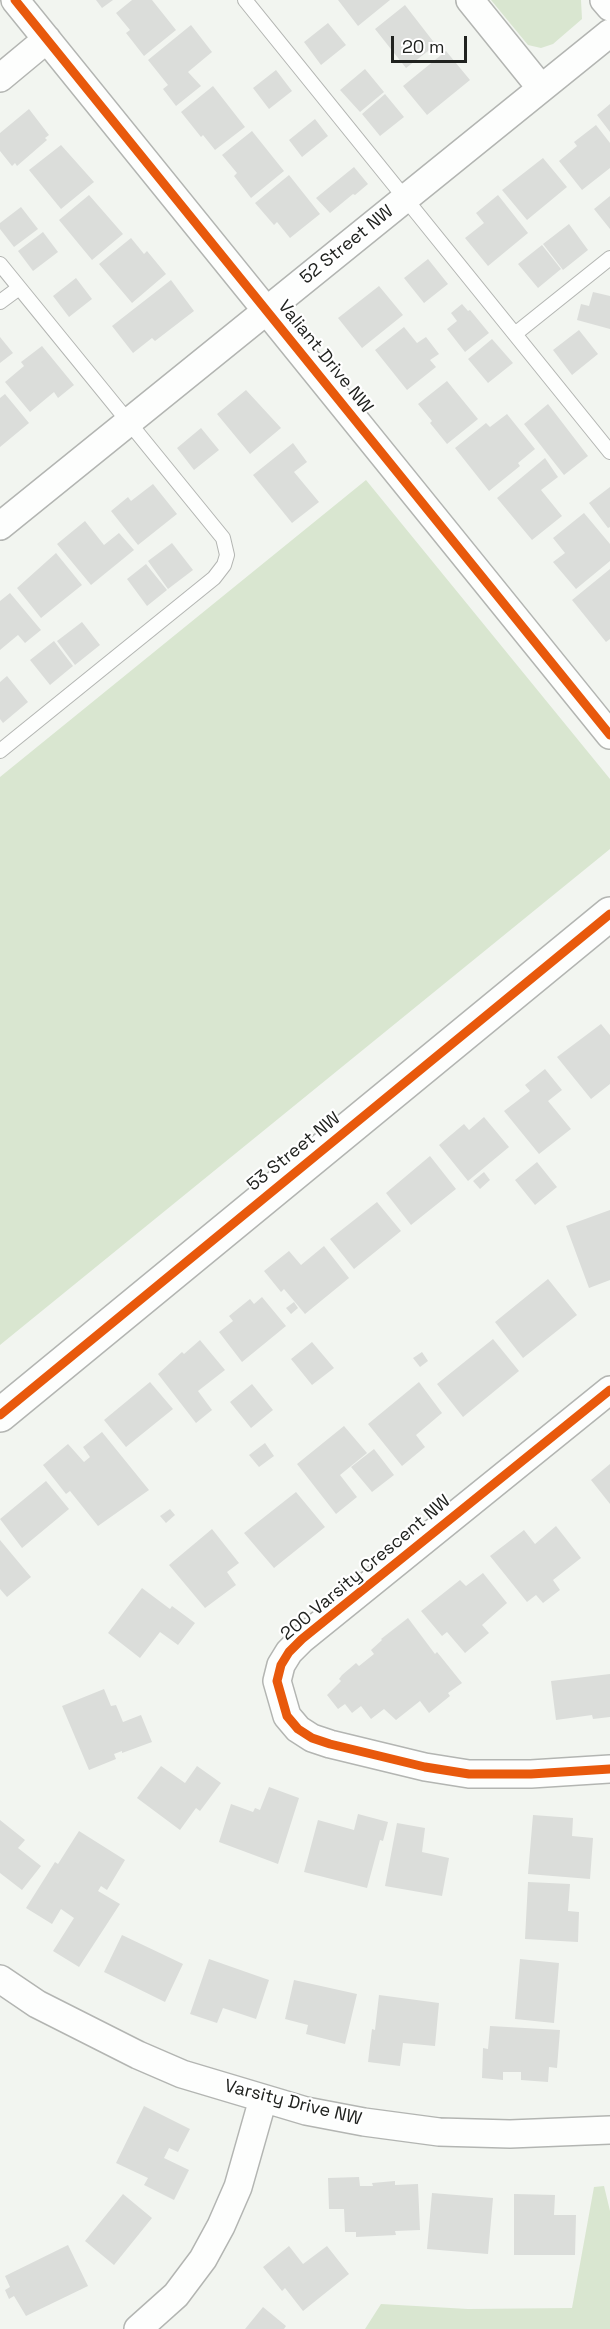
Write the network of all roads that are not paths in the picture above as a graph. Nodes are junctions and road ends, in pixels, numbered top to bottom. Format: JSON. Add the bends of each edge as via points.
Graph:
{"nodes":[{"id":1,"x":15,"y":0,"type":"edge"},
{"id":2,"x":245,"y":0,"type":"edge"},
{"id":3,"x":470,"y":0,"type":"edge"},
{"id":4,"x":604,"y":0,"type":"edge"},
{"id":5,"x":610,"y":7,"type":"edge"},
{"id":6,"x":610,"y":33,"type":"edge"},
{"id":7,"x":47,"y":39,"type":"junction"},
{"id":8,"x":0,"y":78,"type":"edge"},
{"id":9,"x":541,"y":88,"type":"junction"},
{"id":10,"x":405,"y":198,"type":"junction"},
{"id":11,"x":610,"y":258,"type":"edge"},
{"id":12,"x":0,"y":264,"type":"edge"},
{"id":13,"x":19,"y":288,"type":"junction"},
{"id":14,"x":0,"y":302,"type":"edge"},
{"id":15,"x":266,"y":310,"type":"junction"},
{"id":16,"x":515,"y":334,"type":"junction"},
{"id":17,"x":127,"y":422,"type":"junction"},
{"id":18,"x":610,"y":452,"type":"edge"},
{"id":19,"x":0,"y":526,"type":"edge"},
{"id":20,"x":610,"y":735,"type":"edge"},
{"id":21,"x":0,"y":751,"type":"edge"},
{"id":22,"x":610,"y":914,"type":"edge"},
{"id":23,"x":610,"y":1390,"type":"edge"},
{"id":24,"x":0,"y":1416,"type":"edge"},
{"id":25,"x":610,"y":1769,"type":"edge"},
{"id":26,"x":0,"y":1979,"type":"edge"},
{"id":27,"x":263,"y":2099,"type":"junction"},
{"id":28,"x":610,"y":2130,"type":"edge"},
{"id":29,"x":138,"y":2329,"type":"edge"}],
"edges":[{"from":1,"to":7,"type":"street","name":"Valiant Drive NW"},
{"from":2,"to":10,"type":"lane"},
{"from":3,"to":9,"type":"street"},
{"from":4,"to":5,"type":"street"},
{"from":6,"to":9,"type":"street","name":"52 Street NW"},
{"from":7,"to":8,"type":"street"},
{"from":7,"to":15,"type":"street","name":"Valiant Drive NW"},
{"from":9,"to":10,"type":"street","name":"52 Street NW"},
{"from":10,"to":15,"type":"street","name":"52 Street NW"},
{"from":10,"to":16,"type":"lane"},
{"from":11,"to":16,"type":"lane"},
{"from":12,"to":13,"type":"lane"},
{"from":13,"to":14,"type":"lane"},
{"from":13,"to":17,"type":"lane"},
{"from":15,"to":17,"type":"street","name":"52 Street NW"},
{"from":15,"to":20,"type":"street","name":"Valiant Drive NW"},
{"from":16,"to":18,"type":"lane"},
{"from":17,"to":19,"type":"street","name":"52 Street NW"},
{"from":17,"to":21,"type":"lane","via":[[223,538],[227,555],[224,566]]},
{"from":22,"to":24,"type":"street","name":"53 Street NW"},
{"from":23,"to":25,"type":"street","name":"200 Varsity Crescent NW","via":[[302,1639],[280,1665],[277,1681],[286,1716],[312,1738],[330,1744],[469,1774]]},
{"from":26,"to":27,"type":"street","name":"Varsity Drive NW","via":[[37,2004],[138,2055],[182,2074]]},
{"from":27,"to":28,"type":"street","name":"Varsity Drive NW","via":[[364,2122],[439,2132],[543,2134]]},
{"from":27,"to":29,"type":"street","via":[[238,2187],[221,2226],[176,2295]]}]}
